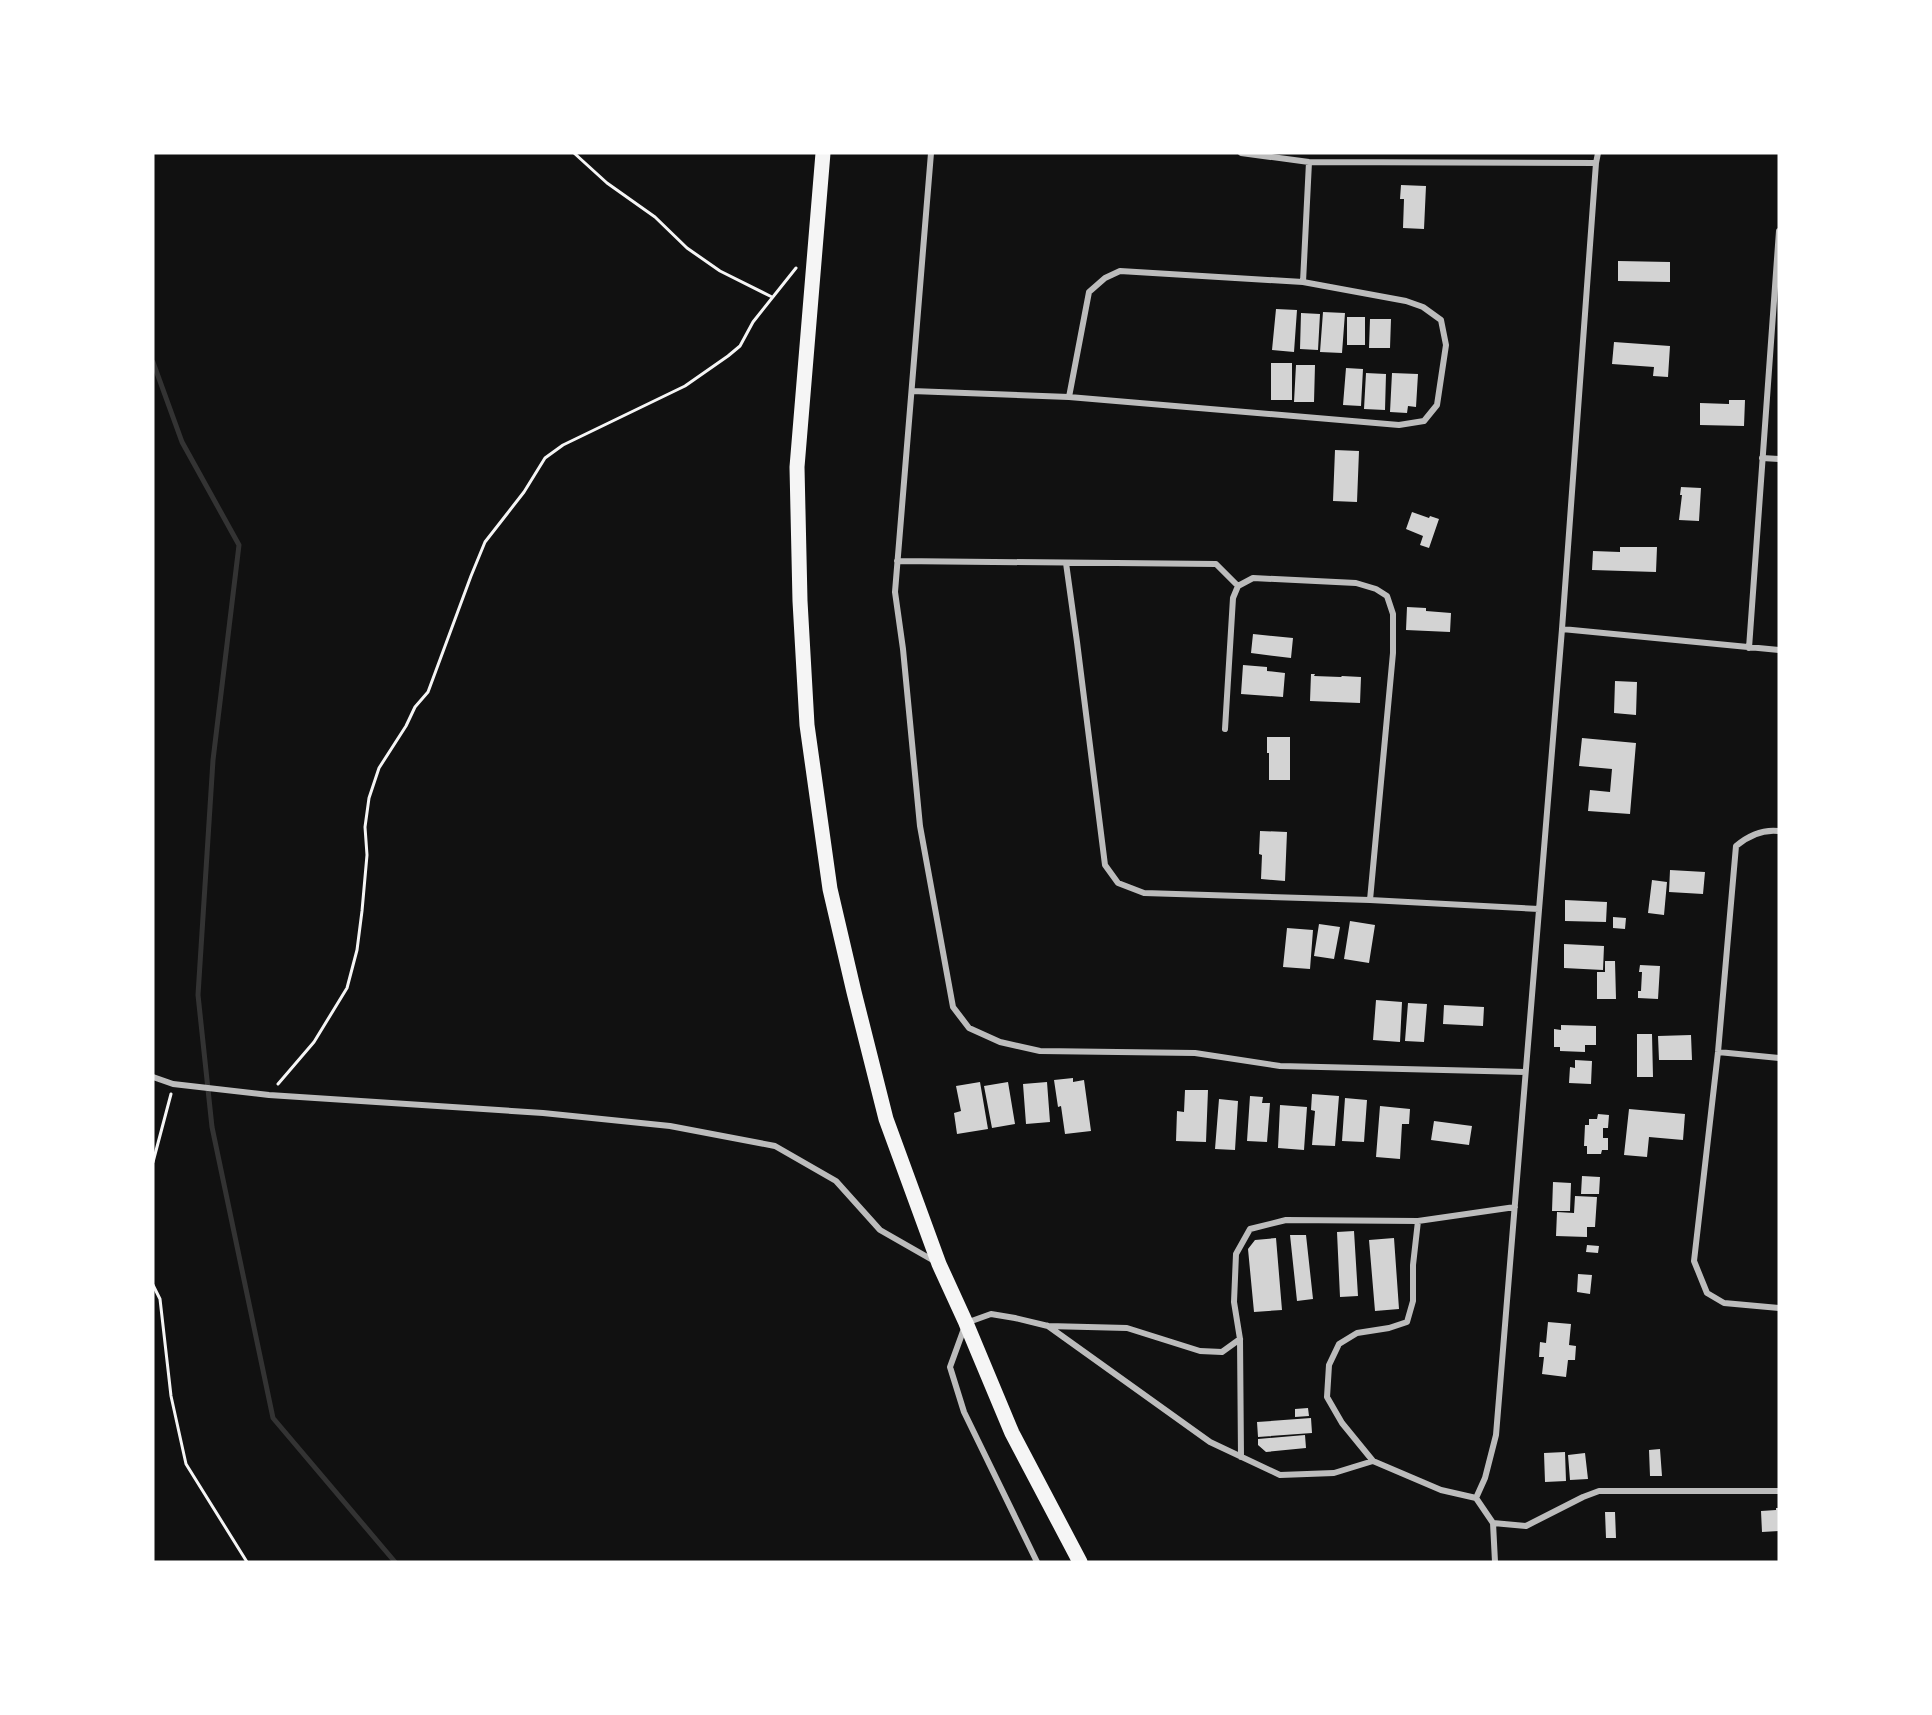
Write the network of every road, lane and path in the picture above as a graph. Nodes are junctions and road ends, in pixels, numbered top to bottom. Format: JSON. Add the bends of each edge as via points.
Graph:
{"nodes":[{"id":1,"x":574,"y":153,"type":"edge"},
{"id":2,"x":823,"y":153,"type":"edge"},
{"id":3,"x":931,"y":153,"type":"edge"},
{"id":4,"x":1242,"y":153,"type":"edge"},
{"id":5,"x":1598,"y":153,"type":"edge"},
{"id":6,"x":1309,"y":162,"type":"junction"},
{"id":7,"x":1596,"y":163,"type":"junction"},
{"id":8,"x":1779,"y":231,"type":"edge"},
{"id":9,"x":815,"y":245,"type":"junction"},
{"id":10,"x":1303,"y":282,"type":"junction"},
{"id":11,"x":772,"y":297,"type":"junction"},
{"id":12,"x":1769,"y":366,"type":"junction"},
{"id":13,"x":1779,"y":366,"type":"edge"},
{"id":14,"x":912,"y":391,"type":"junction"},
{"id":15,"x":1069,"y":397,"type":"junction"},
{"id":16,"x":1762,"y":458,"type":"junction"},
{"id":17,"x":1779,"y":459,"type":"edge"},
{"id":18,"x":897,"y":561,"type":"junction"},
{"id":19,"x":1066,"y":562,"type":"junction"},
{"id":20,"x":1238,"y":586,"type":"junction"},
{"id":21,"x":1562,"y":629,"type":"junction"},
{"id":22,"x":1749,"y":648,"type":"junction"},
{"id":23,"x":1779,"y":650,"type":"edge"},
{"id":24,"x":1225,"y":729,"type":"dead end"},
{"id":25,"x":1779,"y":831,"type":"edge"},
{"id":26,"x":1370,"y":900,"type":"junction"},
{"id":27,"x":1539,"y":909,"type":"junction"},
{"id":28,"x":1718,"y":1052,"type":"junction"},
{"id":29,"x":1779,"y":1058,"type":"edge"},
{"id":30,"x":1526,"y":1072,"type":"junction"},
{"id":31,"x":153,"y":1077,"type":"edge"},
{"id":32,"x":173,"y":1084,"type":"junction"},
{"id":33,"x":269,"y":1095,"type":"junction"},
{"id":34,"x":153,"y":1162,"type":"edge"},
{"id":35,"x":1515,"y":1207,"type":"junction"},
{"id":36,"x":1418,"y":1221,"type":"junction"},
{"id":37,"x":939,"y":1264,"type":"junction"},
{"id":38,"x":153,"y":1285,"type":"edge"},
{"id":39,"x":1779,"y":1308,"type":"edge"},
{"id":40,"x":966,"y":1323,"type":"junction"},
{"id":41,"x":1048,"y":1326,"type":"junction"},
{"id":42,"x":1240,"y":1339,"type":"junction"},
{"id":43,"x":1241,"y":1457,"type":"junction"},
{"id":44,"x":1373,"y":1461,"type":"junction"},
{"id":45,"x":1779,"y":1491,"type":"edge"},
{"id":46,"x":1476,"y":1498,"type":"junction"},
{"id":47,"x":1493,"y":1523,"type":"junction"},
{"id":48,"x":247,"y":1562,"type":"edge"},
{"id":49,"x":1037,"y":1562,"type":"edge"},
{"id":50,"x":1080,"y":1562,"type":"edge"},
{"id":51,"x":1495,"y":1562,"type":"edge"}],
"edges":[{"from":1,"to":11,"type":"path","via":[[607,183],[655,217],[687,248],[720,271]]},
{"from":2,"to":9,"type":"main road"},
{"from":3,"to":14,"type":"street"},
{"from":4,"to":6,"type":"street"},
{"from":5,"to":7,"type":"street"},
{"from":6,"to":7,"type":"street"},
{"from":6,"to":10,"type":"street"},
{"from":7,"to":21,"type":"street"},
{"from":8,"to":12,"type":"street"},
{"from":9,"to":11,"type":"path"},
{"from":9,"to":37,"type":"main road","via":[[797,467],[807,725],[830,889],[854,992],[886,1119]]},
{"from":10,"to":15,"type":"street","via":[[1120,271],[1089,292]]},
{"from":10,"to":15,"type":"street","via":[[1406,301],[1441,320],[1446,345],[1437,405],[1424,421],[1399,425]]},
{"from":11,"to":33,"type":"path","via":[[740,346],[728,356],[685,386],[563,445],[545,458],[485,542],[428,692],[415,706],[379,768],[369,798],[362,911],[347,988],[314,1042]]},
{"from":12,"to":13,"type":"street"},
{"from":12,"to":16,"type":"street"},
{"from":14,"to":15,"type":"street"},
{"from":14,"to":18,"type":"street"},
{"from":16,"to":17,"type":"street"},
{"from":16,"to":22,"type":"street"},
{"from":18,"to":19,"type":"street"},
{"from":18,"to":30,"type":"street","via":[[895,592],[920,826],[952,1007],[969,1028],[1000,1042],[1040,1051],[1195,1053],[1280,1066]]},
{"from":19,"to":20,"type":"street","via":[[1216,564]]},
{"from":19,"to":26,"type":"street","via":[[1105,865],[1118,883],[1144,893]]},
{"from":20,"to":24,"type":"street","via":[[1233,598]]},
{"from":20,"to":26,"type":"street","via":[[1252,578],[1356,583],[1387,596],[1393,614],[1393,653]]},
{"from":21,"to":22,"type":"street"},
{"from":21,"to":27,"type":"street"},
{"from":22,"to":23,"type":"street"},
{"from":25,"to":28,"type":"street","via":[[1750,835],[1736,846]]},
{"from":26,"to":27,"type":"street"},
{"from":27,"to":30,"type":"street"},
{"from":28,"to":29,"type":"street"},
{"from":28,"to":39,"type":"street","via":[[1694,1261],[1707,1293],[1724,1303]]},
{"from":30,"to":35,"type":"street"},
{"from":31,"to":32,"type":"street"},
{"from":32,"to":33,"type":"street"},
{"from":32,"to":34,"type":"path"},
{"from":33,"to":37,"type":"street","via":[[659,1124],[775,1146],[836,1182],[880,1230]]},
{"from":35,"to":36,"type":"street"},
{"from":35,"to":46,"type":"street","via":[[1496,1435]]},
{"from":36,"to":42,"type":"street","via":[[1286,1220],[1250,1229],[1236,1254],[1234,1302]]},
{"from":36,"to":44,"type":"street","via":[[1413,1302],[1407,1322],[1357,1333],[1339,1344],[1329,1365],[1327,1396],[1342,1423]]},
{"from":37,"to":40,"type":"main road"},
{"from":38,"to":48,"type":"path","via":[[160,1299],[171,1396],[186,1464]]},
{"from":40,"to":41,"type":"street","via":[[991,1314]]},
{"from":40,"to":49,"type":"street","via":[[950,1367],[964,1412]]},
{"from":40,"to":50,"type":"main road","via":[[1012,1433]]},
{"from":41,"to":42,"type":"street","via":[[1127,1329],[1200,1351],[1222,1352]]},
{"from":41,"to":43,"type":"street","via":[[1210,1442]]},
{"from":42,"to":43,"type":"street"},
{"from":43,"to":44,"type":"street","via":[[1280,1475],[1334,1473]]},
{"from":44,"to":46,"type":"street","via":[[1441,1490]]},
{"from":45,"to":47,"type":"street","via":[[1599,1491],[1526,1526]]},
{"from":46,"to":47,"type":"street"},
{"from":47,"to":51,"type":"street"}]}
